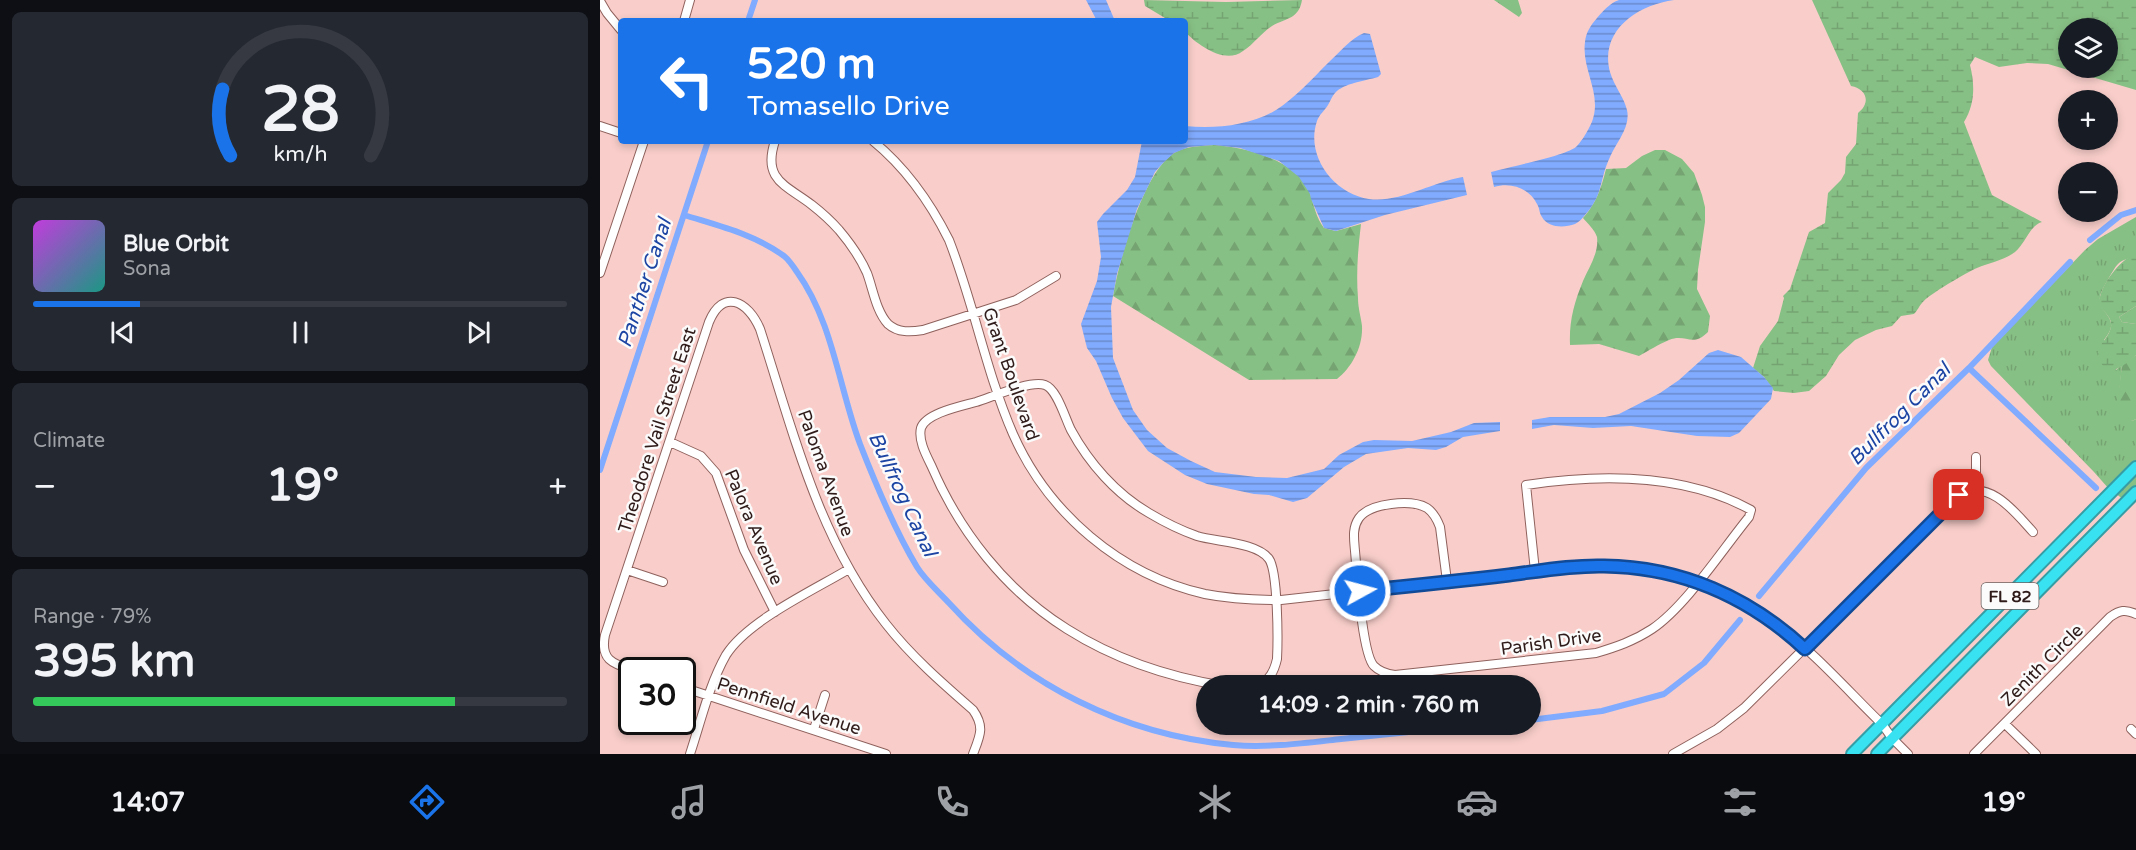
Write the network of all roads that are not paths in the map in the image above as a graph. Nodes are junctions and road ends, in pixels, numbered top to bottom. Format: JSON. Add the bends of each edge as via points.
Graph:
{"nodes":[{"id":1,"x":690,"y":0,"type":"edge"},
{"id":2,"x":600,"y":1,"type":"edge"},
{"id":3,"x":685,"y":18,"type":"edge"},
{"id":4,"x":618,"y":26,"type":"edge"},
{"id":5,"x":600,"y":126,"type":"edge"},
{"id":6,"x":618,"y":132,"type":"edge"},
{"id":7,"x":643,"y":144,"type":"edge"},
{"id":8,"x":774,"y":144,"type":"edge"},
{"id":9,"x":876,"y":144,"type":"edge"},
{"id":10,"x":600,"y":273,"type":"edge"},
{"id":11,"x":1056,"y":276,"type":"dead end"},
{"id":12,"x":740,"y":303,"type":"joint"},
{"id":13,"x":973,"y":313,"type":"junction"},
{"id":14,"x":999,"y":394,"type":"junction"},
{"id":15,"x":670,"y":442,"type":"junction"},
{"id":16,"x":1976,"y":456,"type":"dead end"},
{"id":17,"x":2136,"y":466,"type":"edge"},
{"id":18,"x":1976,"y":489,"type":"junction"},
{"id":19,"x":2136,"y":492,"type":"edge"},
{"id":20,"x":2033,"y":532,"type":"dead end"},
{"id":21,"x":849,"y":569,"type":"junction"},
{"id":22,"x":627,"y":570,"type":"junction"},
{"id":23,"x":1535,"y":571,"type":"junction"},
{"id":24,"x":1447,"y":581,"type":"junction"},
{"id":25,"x":663,"y":582,"type":"dead end"},
{"id":26,"x":1697,"y":582,"type":"junction"},
{"id":27,"x":1360,"y":591,"type":"junction"},
{"id":28,"x":1275,"y":600,"type":"junction"},
{"id":29,"x":775,"y":612,"type":"junction"},
{"id":30,"x":2136,"y":614,"type":"edge"},
{"id":31,"x":1805,"y":649,"type":"junction"},
{"id":32,"x":618,"y":664,"type":"edge"},
{"id":33,"x":1271,"y":675,"type":"edge"},
{"id":34,"x":1196,"y":680,"type":"edge"},
{"id":35,"x":696,"y":691,"type":"edge"},
{"id":36,"x":710,"y":695,"type":"junction"},
{"id":37,"x":825,"y":695,"type":"dead end"},
{"id":38,"x":1882,"y":724,"type":"junction"},
{"id":39,"x":2005,"y":724,"type":"junction"},
{"id":40,"x":814,"y":729,"type":"junction"},
{"id":41,"x":1892,"y":738,"type":"junction"},
{"id":42,"x":690,"y":754,"type":"edge"},
{"id":43,"x":886,"y":754,"type":"edge"},
{"id":44,"x":973,"y":754,"type":"edge"},
{"id":45,"x":1673,"y":754,"type":"edge"},
{"id":46,"x":1852,"y":754,"type":"edge"},
{"id":47,"x":1876,"y":754,"type":"edge"},
{"id":48,"x":1908,"y":754,"type":"edge"},
{"id":49,"x":1974,"y":754,"type":"edge"},
{"id":50,"x":2036,"y":754,"type":"edge"}],
"edges":[{"from":1,"to":3,"type":"street"},
{"from":2,"to":4,"type":"street"},
{"from":5,"to":6,"type":"street"},
{"from":7,"to":10,"type":"street"},
{"from":8,"to":13,"type":"street","via":[[771,160],[776,177],[844,237],[862,262],[888,324],[902,331],[915,331]]},
{"from":9,"to":13,"type":"street","name":"Grant Boulevard","via":[[899,165],[937,218],[954,254]]},
{"from":11,"to":13,"type":"street","via":[[1016,300]]},
{"from":12,"to":15,"type":"street","name":"Theodore Vail Street East","via":[[723,303],[712,314]]},
{"from":12,"to":21,"type":"street","name":"Paloma Avenue","via":[[753,314],[760,329],[815,498]]},
{"from":13,"to":14,"type":"street","name":"Grant Boulevard"},
{"from":14,"to":28,"type":"street","name":"Grant Boulevard","via":[[1035,475],[1053,500],[1103,547],[1133,566],[1180,587],[1222,597]]},
{"from":14,"to":28,"type":"street","via":[[1036,384],[1049,387],[1081,447],[1121,493],[1179,529],[1264,554],[1274,572]]},
{"from":14,"to":34,"type":"street","via":[[931,417],[921,428],[923,445],[937,479],[978,547],[1043,612],[1095,646],[1159,672]]},
{"from":15,"to":22,"type":"street","name":"Theodore Vail Street East"},
{"from":15,"to":29,"type":"street","name":"Palora Avenue","via":[[701,456],[716,473],[744,550]]},
{"from":16,"to":18,"type":"street"},
{"from":17,"to":38,"type":"highway","number":"FL 82"},
{"from":18,"to":20,"type":"street","via":[[1997,497]]},
{"from":18,"to":31,"type":"street","via":[[1954,499]]},
{"from":19,"to":41,"type":"highway","number":"FL 82"},
{"from":21,"to":29,"type":"street"},
{"from":21,"to":44,"type":"street","name":"Paloma Avenue","via":[[904,646],[974,710],[981,729]]},
{"from":22,"to":25,"type":"street"},
{"from":22,"to":32,"type":"street","name":"Theodore Vail Street East","via":[[603,648],[606,656]]},
{"from":23,"to":24,"type":"street","name":"Grant Boulevard"},
{"from":23,"to":26,"type":"street","name":"Grant Boulevard","via":[[1630,567]]},
{"from":23,"to":26,"type":"street","name":"Parish Drive","via":[[1526,484],[1636,479],[1706,492],[1751,510]]},
{"from":24,"to":27,"type":"street","name":"Grant Boulevard"},
{"from":24,"to":27,"type":"street","via":[[1440,527],[1432,512],[1418,504],[1389,505],[1369,510],[1355,527]]},
{"from":26,"to":27,"type":"street","name":"Parish Drive","via":[[1652,629],[1615,648],[1395,675],[1382,672],[1370,660]]},
{"from":26,"to":31,"type":"street","name":"Grant Boulevard","via":[[1752,607]]},
{"from":27,"to":28,"type":"street","name":"Grant Boulevard"},
{"from":28,"to":33,"type":"street","via":[[1277,659]]},
{"from":29,"to":36,"type":"street","via":[[733,646],[721,664]]},
{"from":30,"to":39,"type":"street","name":"Zenith Circle","via":[[2127,610],[2110,617]]},
{"from":31,"to":38,"type":"street","name":"Grant Boulevard"},
{"from":31,"to":45,"type":"street","via":[[1744,708]]},
{"from":35,"to":36,"type":"street","name":"Pennfield Avenue"},
{"from":36,"to":40,"type":"street","name":"Pennfield Avenue"},
{"from":36,"to":42,"type":"street"},
{"from":37,"to":40,"type":"street"},
{"from":38,"to":41,"type":"street","name":"Grant Boulevard"},
{"from":38,"to":46,"type":"highway","number":"FL 82"},
{"from":39,"to":49,"type":"street","name":"Zenith Circle"},
{"from":39,"to":50,"type":"street"},
{"from":40,"to":43,"type":"street","name":"Pennfield Avenue"},
{"from":41,"to":47,"type":"highway","number":"FL 82"},
{"from":41,"to":48,"type":"street","name":"Grant Boulevard"}]}
